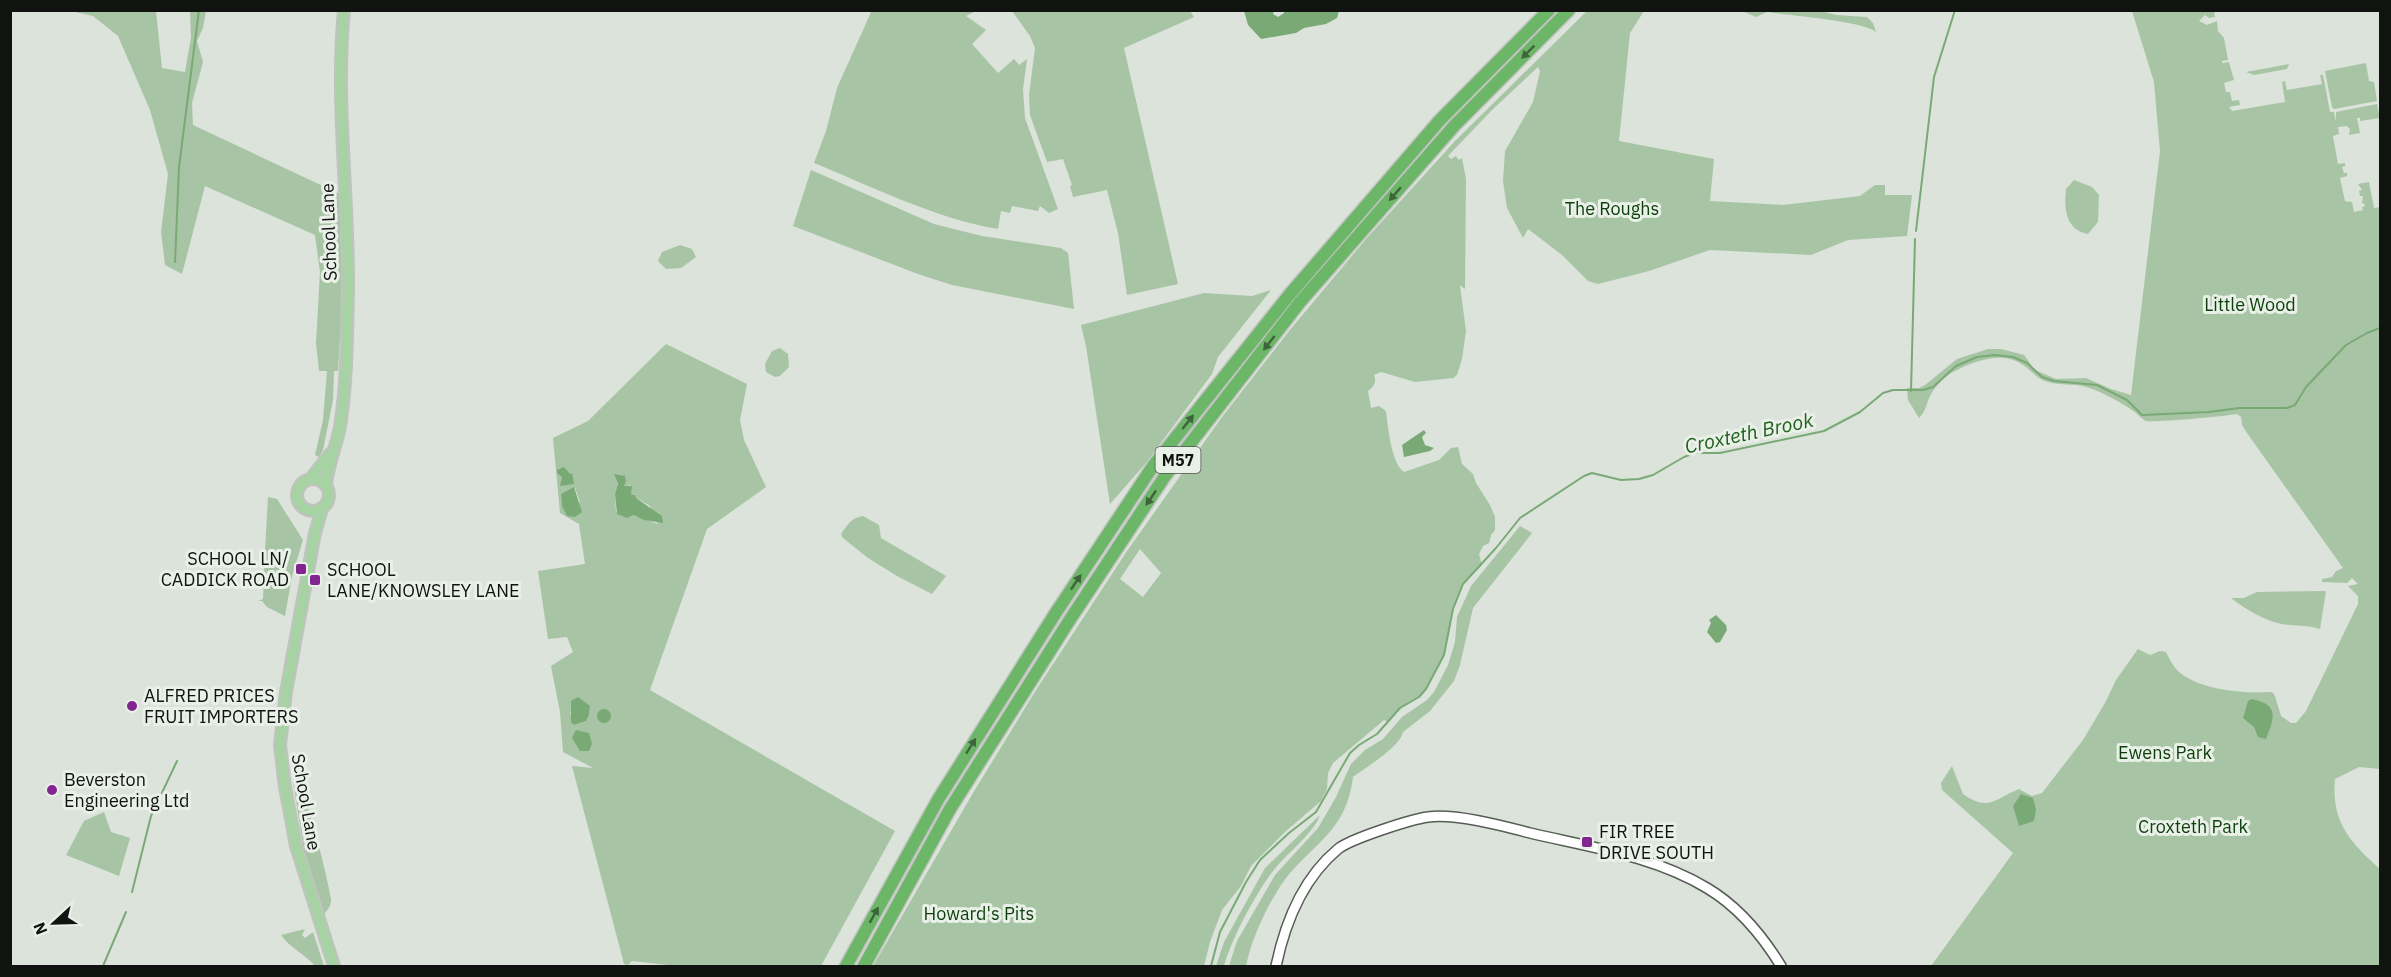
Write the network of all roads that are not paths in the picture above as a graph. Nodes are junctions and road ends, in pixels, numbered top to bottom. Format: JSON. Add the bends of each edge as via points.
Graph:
{"nodes":[{"id":1,"x":344,"y":10,"type":"edge"},
{"id":2,"x":1549,"y":10,"type":"edge"},
{"id":3,"x":1569,"y":10,"type":"edge"},
{"id":4,"x":333,"y":452,"type":"junction"},
{"id":5,"x":311,"y":478,"type":"junction"},
{"id":6,"x":326,"y":485,"type":"junction"},
{"id":7,"x":322,"y":509,"type":"junction"},
{"id":8,"x":306,"y":510,"type":"junction"},
{"id":9,"x":315,"y":533,"type":"junction"},
{"id":10,"x":334,"y":966,"type":"edge"},
{"id":11,"x":846,"y":966,"type":"edge"},
{"id":12,"x":864,"y":966,"type":"edge"},
{"id":13,"x":1276,"y":966,"type":"edge"},
{"id":14,"x":1781,"y":966,"type":"edge"}],
"edges":[{"from":1,"to":4,"type":"main road","name":"School Lane","via":[[340,85],[348,293],[342,411]]},
{"from":11,"to":2,"type":"highway","number":"M57","one_way":true,"via":[[939,798],[1154,466],[1290,294],[1440,120]]},
{"from":3,"to":12,"type":"highway","number":"M57","one_way":true,"via":[[1454,126],[1300,302],[1165,476],[951,809]]},
{"from":4,"to":5,"type":"main road","name":"School Lane"},
{"from":4,"to":6,"type":"main road","name":"School Lane"},
{"from":5,"to":6,"type":"main road"},
{"from":5,"to":8,"type":"main road","via":[[301,483],[297,493]]},
{"from":6,"to":7,"type":"main road","via":[[329,500]]},
{"from":7,"to":8,"type":"main road"},
{"from":7,"to":9,"type":"main road","name":"School Lane"},
{"from":8,"to":9,"type":"main road"},
{"from":9,"to":10,"type":"main road","name":"School Lane","via":[[280,745],[296,846]]},
{"from":13,"to":14,"type":"street","via":[[1284,931],[1297,902],[1314,874],[1340,847],[1429,816],[1475,820],[1673,870],[1708,888],[1743,915]]}]}
